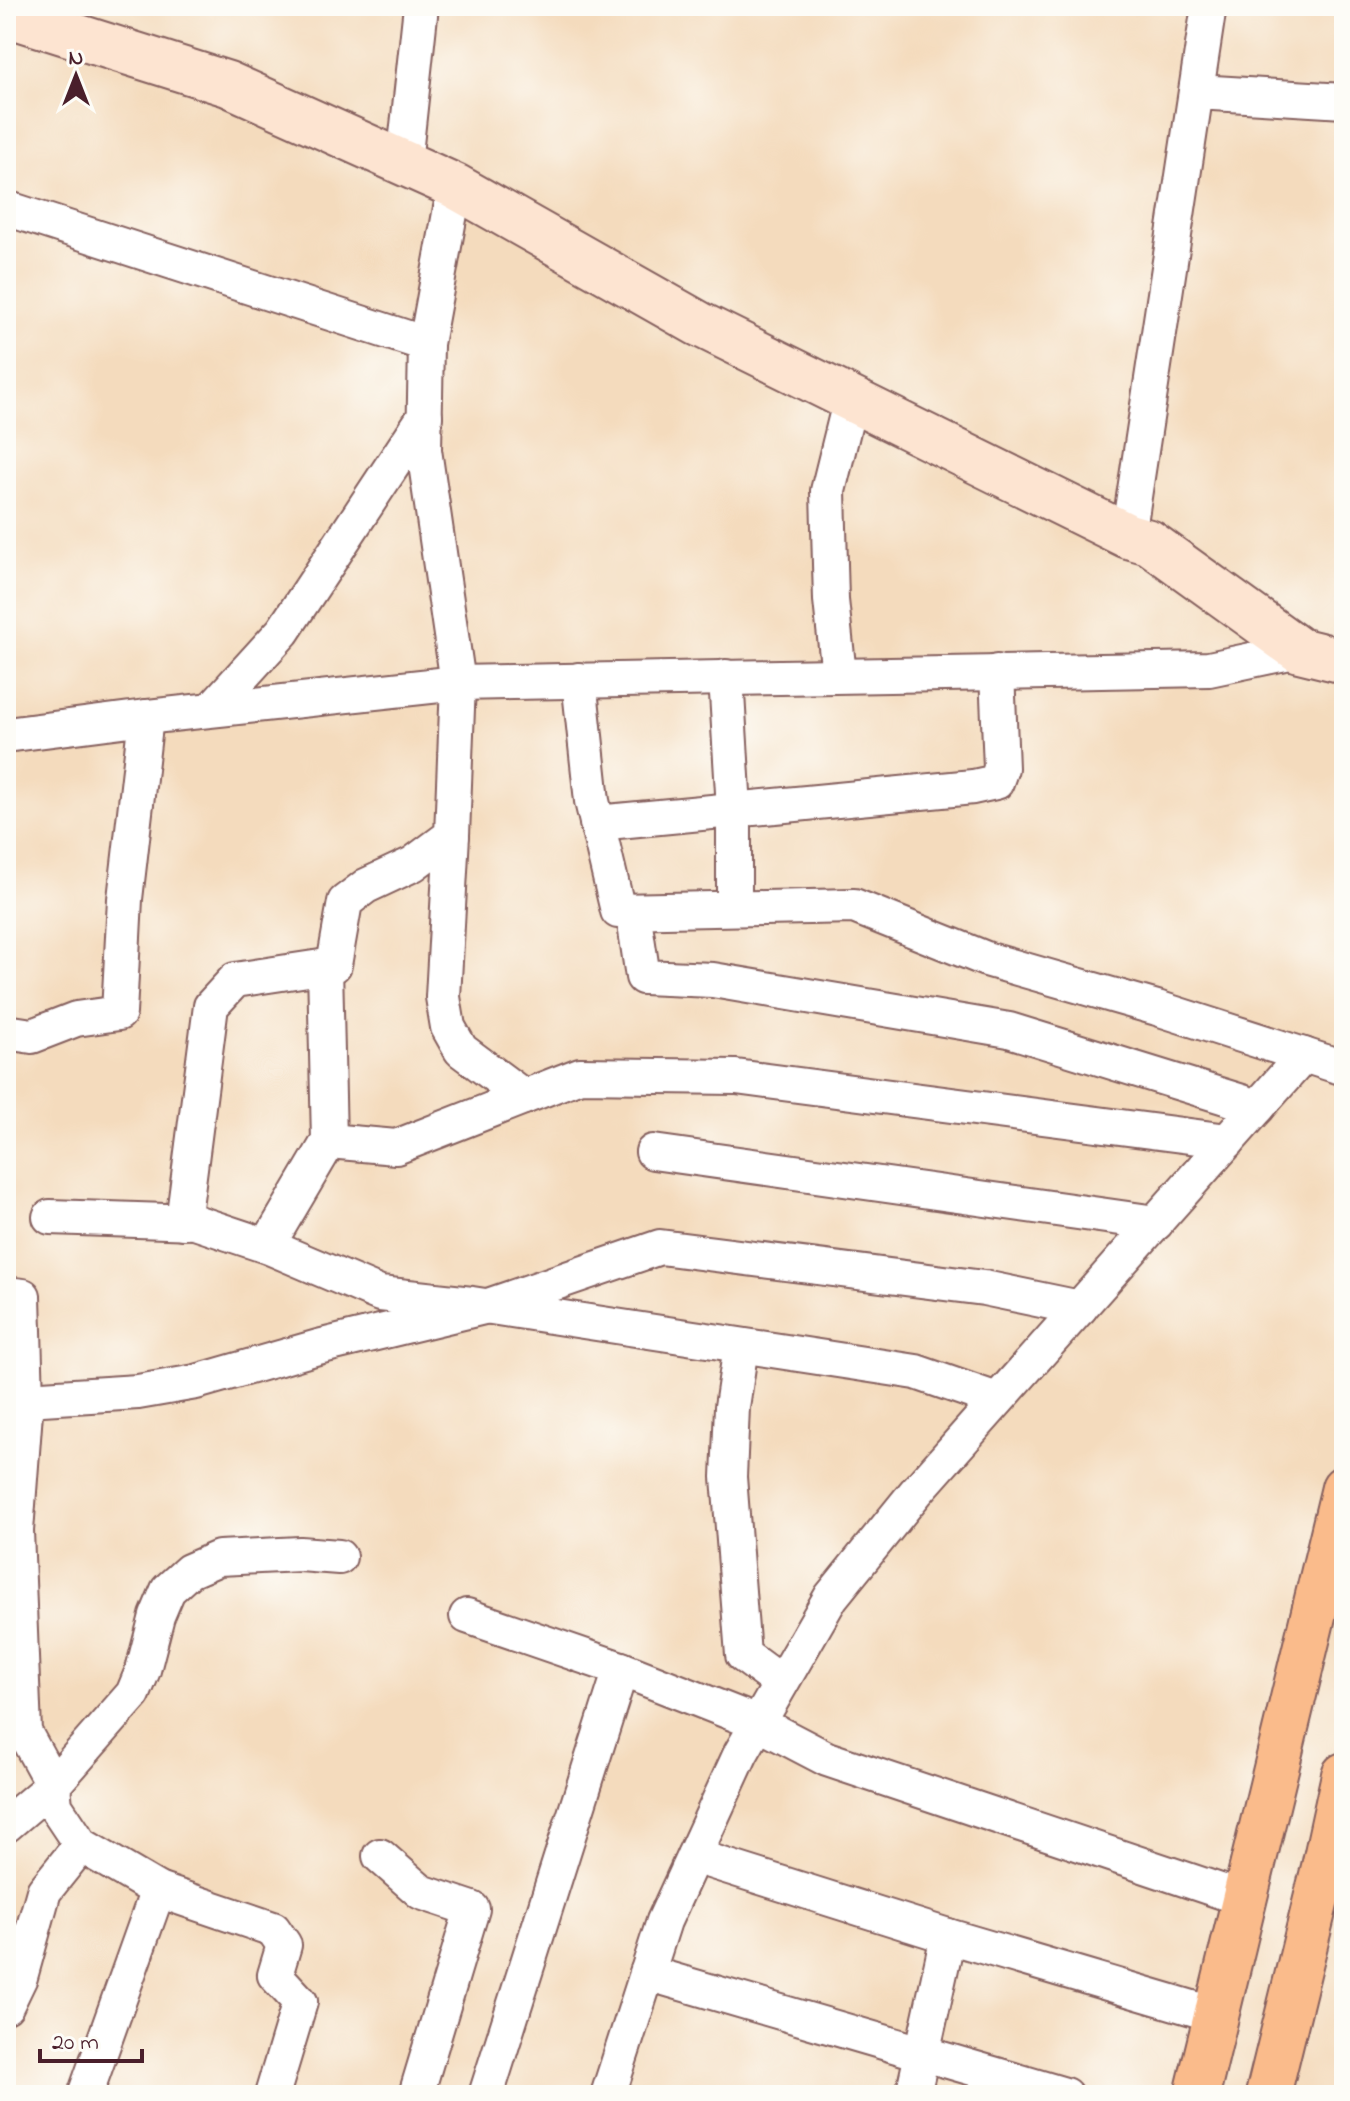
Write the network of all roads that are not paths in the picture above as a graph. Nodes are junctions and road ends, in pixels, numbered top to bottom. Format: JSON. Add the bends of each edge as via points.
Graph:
{"nodes":[{"id":1,"x":421,"y":6,"type":"edge"},
{"id":2,"x":1209,"y":6,"type":"edge"},
{"id":3,"x":6,"y":14,"type":"edge"},
{"id":4,"x":1197,"y":92,"type":"junction"},
{"id":5,"x":1344,"y":101,"type":"edge"},
{"id":6,"x":404,"y":163,"type":"junction"},
{"id":7,"x":455,"y":186,"type":"junction"},
{"id":8,"x":6,"y":208,"type":"edge"},
{"id":9,"x":426,"y":344,"type":"junction"},
{"id":10,"x":851,"y":398,"type":"junction"},
{"id":11,"x":425,"y":416,"type":"junction"},
{"id":12,"x":1128,"y":536,"type":"junction"},
{"id":13,"x":1299,"y":650,"type":"junction"},
{"id":14,"x":1344,"y":661,"type":"edge"},
{"id":15,"x":997,"y":672,"type":"junction"},
{"id":16,"x":839,"y":675,"type":"junction"},
{"id":17,"x":726,"y":677,"type":"junction"},
{"id":18,"x":579,"y":680,"type":"junction"},
{"id":19,"x":458,"y":683,"type":"junction"},
{"id":20,"x":212,"y":709,"type":"junction"},
{"id":21,"x":146,"y":717,"type":"junction"},
{"id":22,"x":6,"y":735,"type":"edge"},
{"id":23,"x":734,"y":809,"type":"junction"},
{"id":24,"x":597,"y":823,"type":"junction"},
{"id":25,"x":452,"y":835,"type":"junction"},
{"id":26,"x":734,"y":907,"type":"junction"},
{"id":27,"x":633,"y":911,"type":"junction"},
{"id":28,"x":325,"y":966,"type":"junction"},
{"id":29,"x":6,"y":1032,"type":"edge"},
{"id":30,"x":1304,"y":1055,"type":"junction"},
{"id":31,"x":1344,"y":1068,"type":"edge"},
{"id":32,"x":524,"y":1097,"type":"junction"},
{"id":33,"x":1258,"y":1107,"type":"junction"},
{"id":34,"x":329,"y":1141,"type":"junction"},
{"id":35,"x":1228,"y":1141,"type":"junction"},
{"id":36,"x":653,"y":1152,"type":"dead end"},
{"id":37,"x":50,"y":1217,"type":"dead end"},
{"id":38,"x":183,"y":1222,"type":"junction"},
{"id":39,"x":1156,"y":1223,"type":"junction"},
{"id":40,"x":267,"y":1246,"type":"junction"},
{"id":41,"x":6,"y":1294,"type":"edge"},
{"id":42,"x":488,"y":1306,"type":"junction"},
{"id":43,"x":1080,"y":1308,"type":"junction"},
{"id":44,"x":741,"y":1346,"type":"junction"},
{"id":45,"x":26,"y":1399,"type":"junction"},
{"id":46,"x":997,"y":1400,"type":"junction"},
{"id":47,"x":1344,"y":1488,"type":"edge"},
{"id":48,"x":339,"y":1557,"type":"dead end"},
{"id":49,"x":467,"y":1616,"type":"dead end"},
{"id":50,"x":12,"y":1622,"type":"edge"},
{"id":51,"x":621,"y":1669,"type":"junction"},
{"id":52,"x":781,"y":1683,"type":"junction"},
{"id":53,"x":758,"y":1723,"type":"junction"},
{"id":54,"x":1344,"y":1775,"type":"edge"},
{"id":55,"x":53,"y":1785,"type":"junction"},
{"id":56,"x":6,"y":1825,"type":"edge"},
{"id":57,"x":81,"y":1845,"type":"junction"},
{"id":58,"x":380,"y":1856,"type":"dead end"},
{"id":59,"x":694,"y":1856,"type":"junction"},
{"id":60,"x":1334,"y":1870,"type":"edge"},
{"id":61,"x":158,"y":1890,"type":"junction"},
{"id":62,"x":1244,"y":1899,"type":"junction"},
{"id":63,"x":948,"y":1936,"type":"junction"},
{"id":64,"x":647,"y":1973,"type":"junction"},
{"id":65,"x":6,"y":2006,"type":"edge"},
{"id":66,"x":1216,"y":2015,"type":"junction"},
{"id":67,"x":922,"y":2053,"type":"junction"},
{"id":68,"x":85,"y":2095,"type":"edge"},
{"id":69,"x":272,"y":2095,"type":"edge"},
{"id":70,"x":416,"y":2095,"type":"edge"},
{"id":71,"x":486,"y":2095,"type":"edge"},
{"id":72,"x":608,"y":2095,"type":"edge"},
{"id":73,"x":913,"y":2095,"type":"edge"},
{"id":74,"x":1065,"y":2095,"type":"edge"},
{"id":75,"x":1197,"y":2095,"type":"edge"},
{"id":76,"x":1268,"y":2095,"type":"edge"}],
"edges":[{"from":1,"to":6,"type":"street"},
{"from":2,"to":4,"type":"street"},
{"from":3,"to":6,"type":"street","via":[[228,84]]},
{"from":4,"to":5,"type":"street"},
{"from":4,"to":12,"type":"street"},
{"from":6,"to":7,"type":"street"},
{"from":7,"to":9,"type":"street"},
{"from":7,"to":10,"type":"street","via":[[699,324]]},
{"from":8,"to":9,"type":"street"},
{"from":9,"to":11,"type":"street"},
{"from":10,"to":12,"type":"street"},
{"from":10,"to":16,"type":"street","via":[[828,491]]},
{"from":11,"to":19,"type":"street","via":[[424,450]]},
{"from":11,"to":20,"type":"street","via":[[283,631]]},
{"from":12,"to":13,"type":"street","via":[[1149,542]]},
{"from":13,"to":14,"type":"street"},
{"from":13,"to":15,"type":"street","via":[[1209,669]]},
{"from":15,"to":16,"type":"street"},
{"from":15,"to":23,"type":"street","via":[[1001,768],[996,782]]},
{"from":16,"to":17,"type":"street"},
{"from":17,"to":18,"type":"street"},
{"from":17,"to":23,"type":"street"},
{"from":18,"to":19,"type":"street"},
{"from":18,"to":24,"type":"street"},
{"from":19,"to":20,"type":"street"},
{"from":19,"to":25,"type":"street"},
{"from":20,"to":21,"type":"street"},
{"from":21,"to":22,"type":"street"},
{"from":21,"to":29,"type":"street","via":[[125,899],[119,1013],[76,1019],[32,1036]]},
{"from":23,"to":24,"type":"street"},
{"from":23,"to":26,"type":"street"},
{"from":24,"to":27,"type":"street","via":[[618,911]]},
{"from":25,"to":28,"type":"street","via":[[345,902],[334,965]]},
{"from":25,"to":32,"type":"street","via":[[443,997],[448,1027],[461,1050]]},
{"from":26,"to":27,"type":"street"},
{"from":26,"to":30,"type":"street","via":[[854,906],[986,959]]},
{"from":27,"to":33,"type":"street","via":[[643,977],[713,980],[1009,1030]]},
{"from":28,"to":34,"type":"street"},
{"from":28,"to":38,"type":"street","via":[[235,980],[211,1006]]},
{"from":30,"to":31,"type":"street"},
{"from":30,"to":33,"type":"street"},
{"from":32,"to":34,"type":"street","via":[[396,1147]]},
{"from":32,"to":35,"type":"street","via":[[580,1075],[736,1077]]},
{"from":33,"to":35,"type":"street"},
{"from":34,"to":40,"type":"street"},
{"from":35,"to":39,"type":"street"},
{"from":36,"to":39,"type":"street"},
{"from":37,"to":38,"type":"street"},
{"from":38,"to":40,"type":"street"},
{"from":39,"to":43,"type":"street"},
{"from":40,"to":42,"type":"street","via":[[380,1294]]},
{"from":41,"to":45,"type":"street","via":[[23,1296]]},
{"from":42,"to":43,"type":"street","via":[[660,1247],[984,1288]]},
{"from":42,"to":44,"type":"street"},
{"from":42,"to":45,"type":"street","via":[[196,1382],[138,1392]]},
{"from":43,"to":46,"type":"street"},
{"from":44,"to":46,"type":"street","via":[[916,1372]]},
{"from":44,"to":52,"type":"street","via":[[729,1477],[743,1655]]},
{"from":45,"to":50,"type":"street"},
{"from":46,"to":52,"type":"street","via":[[831,1597]]},
{"from":47,"to":62,"type":"highway"},
{"from":48,"to":55,"type":"street","via":[[219,1558],[189,1571],[168,1590],[133,1694]]},
{"from":49,"to":51,"type":"street"},
{"from":50,"to":55,"type":"street","via":[[24,1732]]},
{"from":51,"to":53,"type":"street"},
{"from":51,"to":71,"type":"street"},
{"from":52,"to":53,"type":"street"},
{"from":53,"to":59,"type":"street"},
{"from":53,"to":62,"type":"street","via":[[827,1759]]},
{"from":54,"to":60,"type":"highway"},
{"from":55,"to":56,"type":"street"},
{"from":55,"to":57,"type":"street","via":[[55,1806]]},
{"from":57,"to":61,"type":"street"},
{"from":57,"to":65,"type":"street","via":[[44,1891],[20,1977]]},
{"from":58,"to":70,"type":"street","via":[[421,1892],[472,1909]]},
{"from":59,"to":63,"type":"street"},
{"from":59,"to":64,"type":"street"},
{"from":60,"to":76,"type":"highway"},
{"from":61,"to":68,"type":"street"},
{"from":61,"to":69,"type":"street","via":[[273,1929],[284,1945],[275,1975],[300,2002]]},
{"from":62,"to":66,"type":"highway"},
{"from":63,"to":66,"type":"street"},
{"from":63,"to":67,"type":"street"},
{"from":64,"to":67,"type":"street"},
{"from":64,"to":72,"type":"street"},
{"from":66,"to":75,"type":"highway"},
{"from":67,"to":73,"type":"street"},
{"from":67,"to":74,"type":"street"}]}
